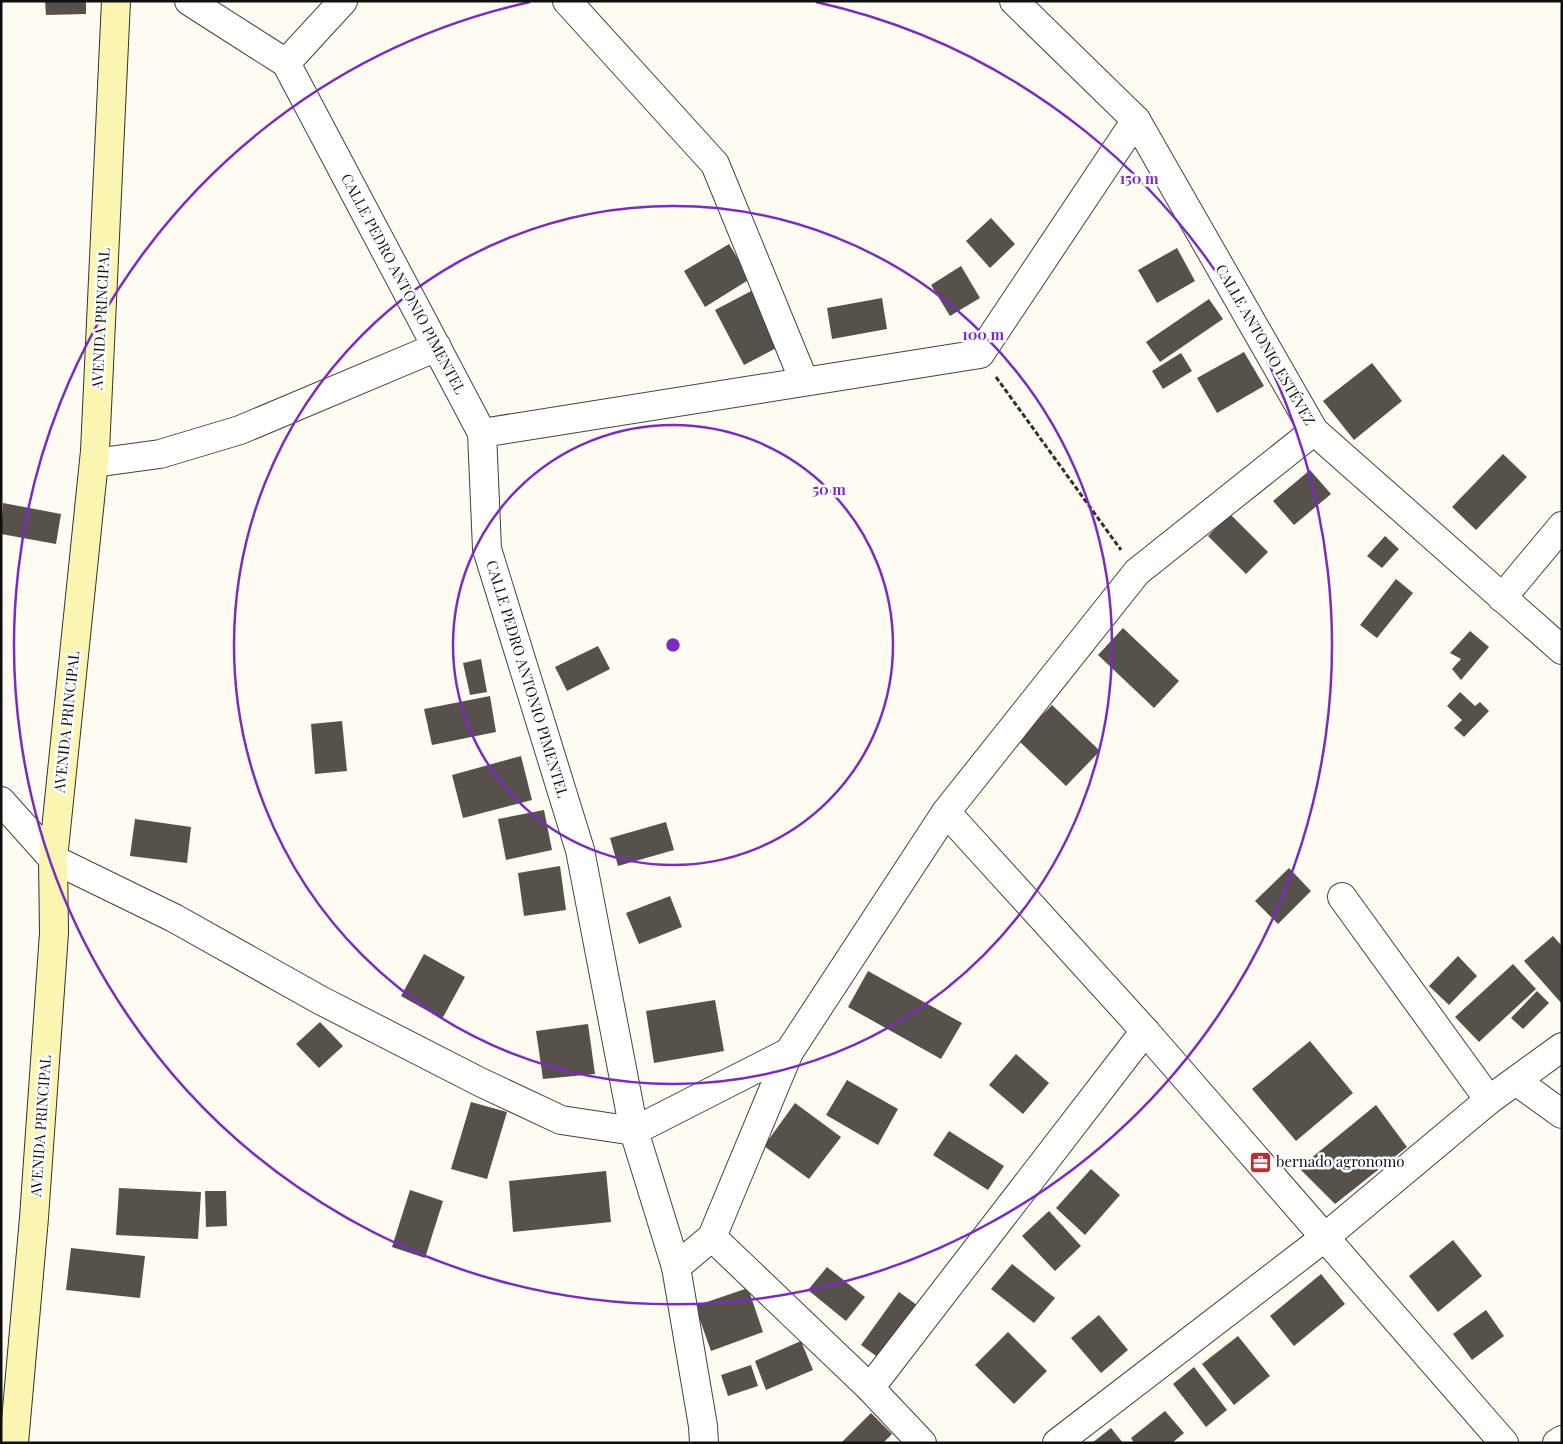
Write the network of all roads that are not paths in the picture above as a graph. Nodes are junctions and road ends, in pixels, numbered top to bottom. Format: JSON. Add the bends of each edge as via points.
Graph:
{"nodes":[{"id":1,"x":116,"y":1,"type":"edge"},
{"id":2,"x":189,"y":1,"type":"edge"},
{"id":3,"x":343,"y":1,"type":"edge"},
{"id":4,"x":567,"y":1,"type":"edge"},
{"id":5,"x":1014,"y":1,"type":"edge"},
{"id":6,"x":286,"y":64,"type":"junction"},
{"id":7,"x":1136,"y":120,"type":"junction"},
{"id":8,"x":437,"y":347,"type":"junction"},
{"id":9,"x":804,"y":381,"type":"junction"},
{"id":10,"x":1314,"y":430,"type":"junction"},
{"id":11,"x":482,"y":433,"type":"junction"},
{"id":12,"x":94,"y":462,"type":"junction"},
{"id":13,"x":1562,"y":526,"type":"edge"},
{"id":14,"x":1502,"y":598,"type":"junction"},
{"id":15,"x":1562,"y":650,"type":"edge"},
{"id":16,"x":1,"y":800,"type":"edge"},
{"id":17,"x":946,"y":812,"type":"junction"},
{"id":18,"x":53,"y":859,"type":"junction"},
{"id":19,"x":1342,"y":897,"type":"dead end"},
{"id":20,"x":1145,"y":1031,"type":"junction"},
{"id":21,"x":1562,"y":1047,"type":"edge"},
{"id":22,"x":789,"y":1052,"type":"junction"},
{"id":23,"x":1516,"y":1081,"type":"junction"},
{"id":24,"x":1489,"y":1100,"type":"junction"},
{"id":25,"x":1562,"y":1114,"type":"edge"},
{"id":26,"x":634,"y":1131,"type":"junction"},
{"id":27,"x":712,"y":1238,"type":"junction"},
{"id":28,"x":1324,"y":1238,"type":"junction"},
{"id":29,"x":676,"y":1266,"type":"junction"},
{"id":30,"x":870,"y":1388,"type":"junction"},
{"id":31,"x":1562,"y":1440,"type":"edge"},
{"id":32,"x":14,"y":1443,"type":"edge"},
{"id":33,"x":704,"y":1443,"type":"edge"},
{"id":34,"x":922,"y":1443,"type":"edge"},
{"id":35,"x":1057,"y":1443,"type":"edge"},
{"id":36,"x":1504,"y":1443,"type":"edge"},
{"id":37,"x":1557,"y":1443,"type":"edge"}],
"edges":[{"from":1,"to":12,"type":"main road","name":"AVENIDA PRINCIPAL"},
{"from":2,"to":6,"type":"street","name":"CALLE PEDRO ANTONIO PIMENTEL"},
{"from":3,"to":6,"type":"street"},
{"from":4,"to":9,"type":"street","via":[[715,164]]},
{"from":5,"to":7,"type":"street","name":"CALLE ANTONIO ESTÉVEZ"},
{"from":6,"to":8,"type":"street","name":"CALLE PEDRO ANTONIO PIMENTEL"},
{"from":7,"to":9,"type":"street","via":[[980,354]]},
{"from":7,"to":10,"type":"street","name":"CALLE ANTONIO ESTÉVEZ"},
{"from":8,"to":11,"type":"street","name":"CALLE PEDRO ANTONIO PIMENTEL"},
{"from":8,"to":12,"type":"street","via":[[240,430],[160,454]]},
{"from":9,"to":11,"type":"street"},
{"from":10,"to":14,"type":"street","name":"CALLE ANTONIO ESTÉVEZ"},
{"from":10,"to":17,"type":"street","via":[[1137,572]]},
{"from":11,"to":26,"type":"street","name":"CALLE PEDRO ANTONIO PIMENTEL","via":[[487,549],[580,850]]},
{"from":12,"to":18,"type":"main road","name":"AVENIDA PRINCIPAL"},
{"from":13,"to":14,"type":"street"},
{"from":14,"to":15,"type":"street","name":"CALLE ANTONIO ESTÉVEZ"},
{"from":16,"to":18,"type":"street"},
{"from":17,"to":20,"type":"street"},
{"from":17,"to":22,"type":"street"},
{"from":18,"to":26,"type":"street","via":[[174,918],[320,1000],[561,1120]]},
{"from":18,"to":32,"type":"main road","name":"AVENIDA PRINCIPAL","via":[[54,933]]},
{"from":19,"to":24,"type":"street"},
{"from":20,"to":28,"type":"street"},
{"from":20,"to":30,"type":"street"},
{"from":21,"to":23,"type":"street"},
{"from":22,"to":26,"type":"street"},
{"from":22,"to":27,"type":"street"},
{"from":23,"to":24,"type":"street"},
{"from":23,"to":25,"type":"street"},
{"from":24,"to":28,"type":"street"},
{"from":26,"to":29,"type":"street","name":"CALLE PEDRO ANTONIO PIMENTEL"},
{"from":27,"to":29,"type":"street"},
{"from":27,"to":30,"type":"street"},
{"from":28,"to":35,"type":"street"},
{"from":28,"to":36,"type":"street"},
{"from":29,"to":33,"type":"street","name":"CALLE PEDRO ANTONIO PIMENTEL"},
{"from":30,"to":34,"type":"street"},
{"from":31,"to":37,"type":"street"}]}
